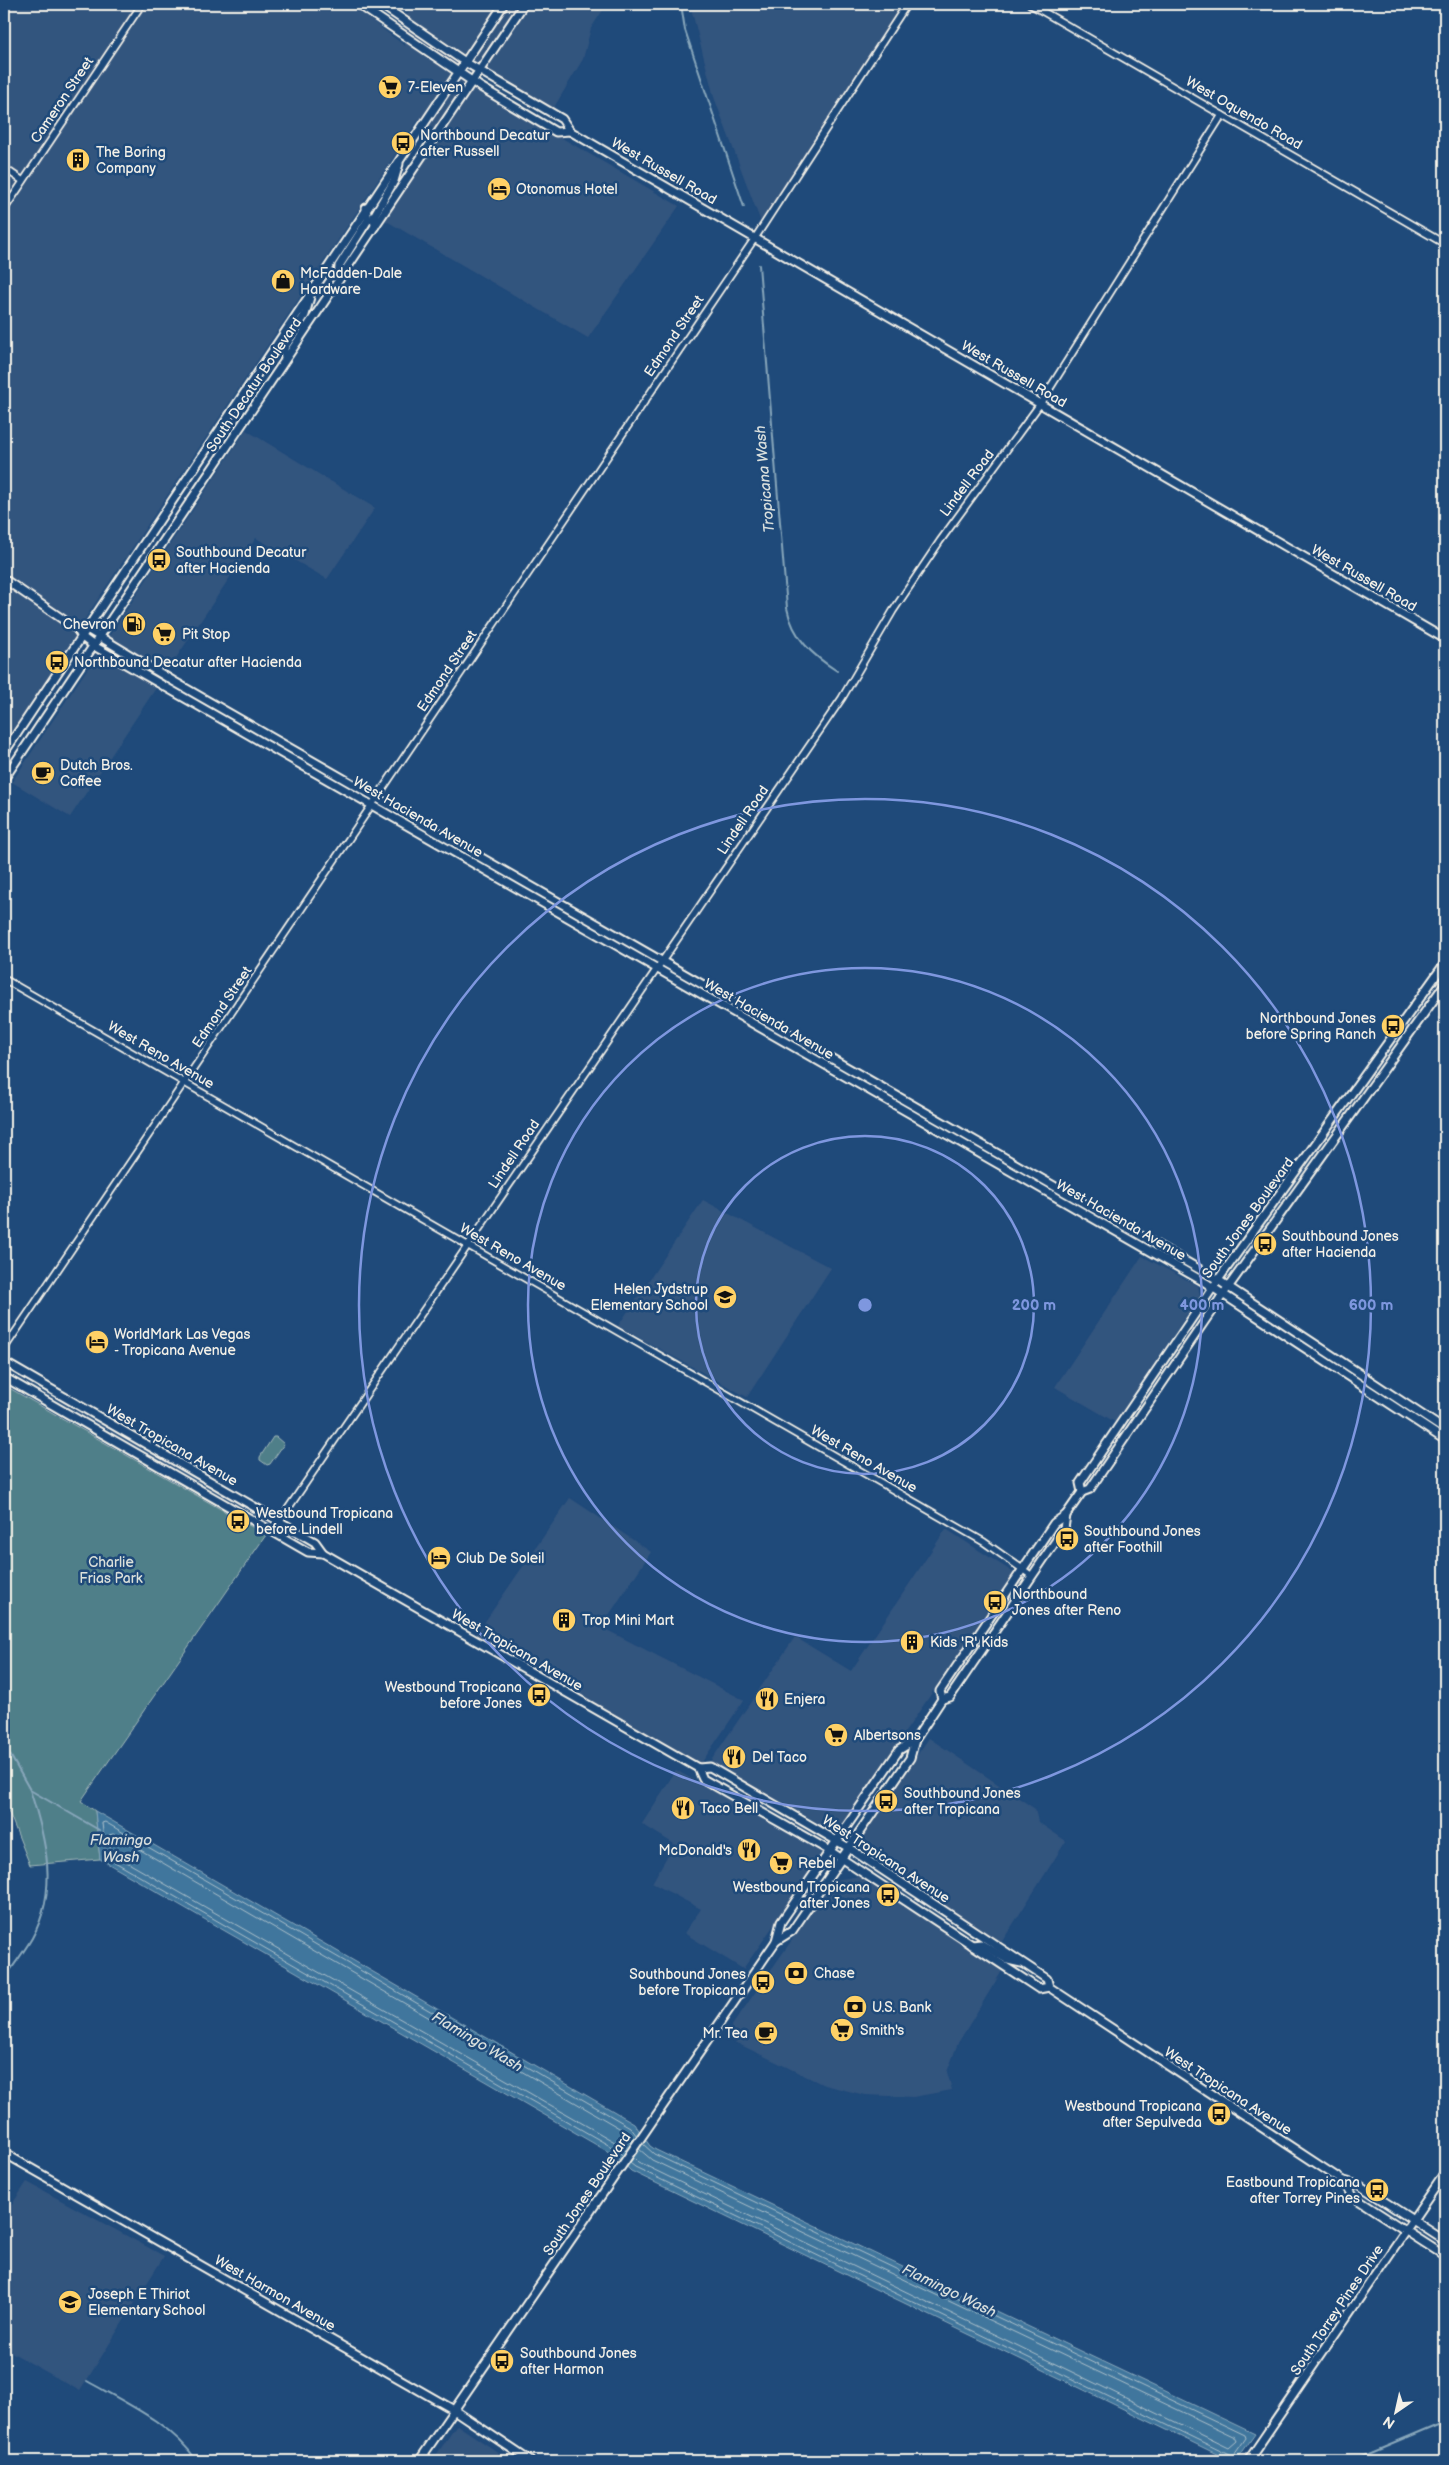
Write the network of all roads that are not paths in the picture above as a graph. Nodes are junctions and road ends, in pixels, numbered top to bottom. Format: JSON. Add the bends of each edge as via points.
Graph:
{"nodes":[{"id":1,"x":142,"y":4,"type":"edge"},
{"id":2,"x":358,"y":4,"type":"edge"},
{"id":3,"x":380,"y":4,"type":"edge"},
{"id":4,"x":504,"y":4,"type":"edge"},
{"id":5,"x":524,"y":4,"type":"edge"},
{"id":6,"x":907,"y":4,"type":"edge"},
{"id":7,"x":1030,"y":4,"type":"edge"},
{"id":8,"x":465,"y":62,"type":"junction"},
{"id":9,"x":479,"y":71,"type":"junction"},
{"id":10,"x":458,"y":72,"type":"junction"},
{"id":11,"x":472,"y":81,"type":"junction"},
{"id":12,"x":1222,"y":115,"type":"junction"},
{"id":13,"x":570,"y":131,"type":"junction"},
{"id":14,"x":401,"y":156,"type":"junction"},
{"id":15,"x":4,"y":168,"type":"edge"},
{"id":16,"x":23,"y":181,"type":"junction"},
{"id":17,"x":366,"y":208,"type":"junction"},
{"id":18,"x":4,"y":210,"type":"edge"},
{"id":19,"x":375,"y":226,"type":"junction"},
{"id":20,"x":755,"y":238,"type":"junction"},
{"id":21,"x":1445,"y":244,"type":"edge"},
{"id":22,"x":337,"y":281,"type":"junction"},
{"id":23,"x":312,"y":291,"type":"junction"},
{"id":24,"x":285,"y":360,"type":"junction"},
{"id":25,"x":1040,"y":404,"type":"junction"},
{"id":26,"x":4,"y":579,"type":"edge"},
{"id":27,"x":77,"y":629,"type":"junction"},
{"id":28,"x":87,"y":629,"type":"junction"},
{"id":29,"x":82,"y":637,"type":"junction"},
{"id":30,"x":100,"y":637,"type":"junction"},
{"id":31,"x":1445,"y":639,"type":"edge"},
{"id":32,"x":94,"y":646,"type":"junction"},
{"id":33,"x":172,"y":681,"type":"junction"},
{"id":34,"x":168,"y":688,"type":"junction"},
{"id":35,"x":276,"y":740,"type":"junction"},
{"id":36,"x":285,"y":745,"type":"junction"},
{"id":37,"x":278,"y":751,"type":"junction"},
{"id":38,"x":4,"y":753,"type":"edge"},
{"id":39,"x":4,"y":779,"type":"edge"},
{"id":40,"x":378,"y":799,"type":"junction"},
{"id":41,"x":373,"y":806,"type":"junction"},
{"id":42,"x":476,"y":855,"type":"junction"},
{"id":43,"x":484,"y":860,"type":"junction"},
{"id":44,"x":472,"y":862,"type":"junction"},
{"id":45,"x":479,"y":867,"type":"junction"},
{"id":46,"x":591,"y":922,"type":"junction"},
{"id":47,"x":587,"y":929,"type":"junction"},
{"id":48,"x":661,"y":962,"type":"junction"},
{"id":49,"x":1445,"y":963,"type":"edge"},
{"id":50,"x":656,"y":969,"type":"junction"},
{"id":51,"x":4,"y":979,"type":"edge"},
{"id":52,"x":1445,"y":984,"type":"edge"},
{"id":53,"x":185,"y":1084,"type":"junction"},
{"id":54,"x":468,"y":1245,"type":"junction"},
{"id":55,"x":1218,"y":1280,"type":"junction"},
{"id":56,"x":1213,"y":1287,"type":"junction"},
{"id":57,"x":1228,"y":1287,"type":"junction"},
{"id":58,"x":1222,"y":1294,"type":"junction"},
{"id":59,"x":1297,"y":1333,"type":"junction"},
{"id":60,"x":1292,"y":1340,"type":"junction"},
{"id":61,"x":4,"y":1349,"type":"edge"},
{"id":62,"x":4,"y":1362,"type":"edge"},
{"id":63,"x":4,"y":1377,"type":"edge"},
{"id":64,"x":1392,"y":1395,"type":"junction"},
{"id":65,"x":1387,"y":1402,"type":"junction"},
{"id":66,"x":76,"y":1404,"type":"junction"},
{"id":67,"x":1127,"y":1414,"type":"junction"},
{"id":68,"x":70,"y":1416,"type":"junction"},
{"id":69,"x":1137,"y":1421,"type":"junction"},
{"id":70,"x":1445,"y":1430,"type":"edge"},
{"id":71,"x":1445,"y":1440,"type":"edge"},
{"id":72,"x":172,"y":1459,"type":"junction"},
{"id":73,"x":180,"y":1464,"type":"junction"},
{"id":74,"x":165,"y":1470,"type":"junction"},
{"id":75,"x":174,"y":1475,"type":"junction"},
{"id":76,"x":1082,"y":1492,"type":"junction"},
{"id":77,"x":1066,"y":1515,"type":"junction"},
{"id":78,"x":279,"y":1521,"type":"junction"},
{"id":79,"x":272,"y":1532,"type":"junction"},
{"id":80,"x":323,"y":1553,"type":"junction"},
{"id":81,"x":1023,"y":1568,"type":"junction"},
{"id":82,"x":1032,"y":1576,"type":"junction"},
{"id":83,"x":942,"y":1698,"type":"junction"},
{"id":84,"x":914,"y":1740,"type":"junction"},
{"id":85,"x":698,"y":1768,"type":"junction"},
{"id":86,"x":838,"y":1841,"type":"junction"},
{"id":87,"x":849,"y":1848,"type":"junction"},
{"id":88,"x":830,"y":1851,"type":"junction"},
{"id":89,"x":841,"y":1859,"type":"junction"},
{"id":90,"x":776,"y":1941,"type":"junction"},
{"id":91,"x":972,"y":1945,"type":"junction"},
{"id":92,"x":1024,"y":1963,"type":"junction"},
{"id":93,"x":1049,"y":1987,"type":"junction"},
{"id":94,"x":4,"y":2153,"type":"edge"},
{"id":95,"x":1445,"y":2173,"type":"edge"},
{"id":96,"x":1343,"y":2181,"type":"junction"},
{"id":97,"x":1414,"y":2220,"type":"junction"},
{"id":98,"x":1406,"y":2231,"type":"junction"},
{"id":99,"x":1445,"y":2241,"type":"edge"},
{"id":100,"x":1445,"y":2256,"type":"edge"},
{"id":101,"x":454,"y":2410,"type":"junction"},
{"id":102,"x":419,"y":2461,"type":"edge"},
{"id":103,"x":530,"y":2461,"type":"edge"},
{"id":104,"x":1248,"y":2461,"type":"edge"}],
"edges":[{"from":1,"to":16,"type":"street","name":"Cameron Street"},
{"from":2,"to":10,"type":"main road","name":"West Russell Road"},
{"from":3,"to":8,"type":"main road","name":"West Russell Road"},
{"from":4,"to":8,"type":"main road","name":"South Decatur Boulevard"},
{"from":5,"to":9,"type":"main road","name":"South Decatur Boulevard"},
{"from":6,"to":20,"type":"street","name":"Edmond Street"},
{"from":7,"to":12,"type":"street","name":"West Oquendo Road"},
{"from":8,"to":9,"type":"main road","name":"West Russell Road"},
{"from":8,"to":10,"type":"main road","name":"South Decatur Boulevard"},
{"from":9,"to":11,"type":"main road","name":"South Decatur Boulevard"},
{"from":9,"to":13,"type":"main road","name":"West Russell Road","via":[[562,119]]},
{"from":10,"to":11,"type":"main road","name":"West Russell Road"},
{"from":10,"to":14,"type":"main road","name":"South Decatur Boulevard"},
{"from":11,"to":13,"type":"main road","name":"West Russell Road","via":[[556,132]]},
{"from":11,"to":19,"type":"main road","name":"South Decatur Boulevard"},
{"from":12,"to":21,"type":"street","name":"West Oquendo Road"},
{"from":12,"to":25,"type":"street","name":"Lindell Road"},
{"from":13,"to":20,"type":"main road","name":"West Russell Road"},
{"from":14,"to":17,"type":"main road","name":"South Decatur Boulevard"},
{"from":14,"to":19,"type":"main road","via":[[394,181],[374,216]]},
{"from":15,"to":16,"type":"street"},
{"from":16,"to":18,"type":"street","name":"Cameron Street"},
{"from":17,"to":22,"type":"main road","via":[[368,220],[339,266]]},
{"from":17,"to":23,"type":"main road","name":"South Decatur Boulevard"},
{"from":19,"to":22,"type":"main road","name":"South Decatur Boulevard"},
{"from":20,"to":25,"type":"main road","name":"West Russell Road"},
{"from":20,"to":40,"type":"street","name":"Edmond Street"},
{"from":22,"to":24,"type":"main road","name":"South Decatur Boulevard"},
{"from":23,"to":24,"type":"main road","via":[[305,315],[284,348]]},
{"from":23,"to":28,"type":"main road","name":"South Decatur Boulevard"},
{"from":24,"to":30,"type":"main road","name":"South Decatur Boulevard"},
{"from":25,"to":31,"type":"main road","name":"West Russell Road"},
{"from":25,"to":48,"type":"street","name":"Lindell Road","via":[[940,541],[850,685]]},
{"from":26,"to":27,"type":"main road","name":"West Hacienda Avenue"},
{"from":27,"to":28,"type":"main road"},
{"from":27,"to":29,"type":"main road","name":"West Hacienda Avenue"},
{"from":28,"to":29,"type":"main road","name":"South Decatur Boulevard"},
{"from":28,"to":30,"type":"main road","name":"West Hacienda Avenue"},
{"from":29,"to":32,"type":"main road","name":"West Hacienda Avenue"},
{"from":29,"to":38,"type":"main road","name":"South Decatur Boulevard"},
{"from":30,"to":32,"type":"main road","name":"South Decatur Boulevard"},
{"from":30,"to":33,"type":"main road","name":"West Hacienda Avenue"},
{"from":32,"to":34,"type":"main road","name":"West Hacienda Avenue"},
{"from":32,"to":39,"type":"main road","name":"South Decatur Boulevard"},
{"from":33,"to":34,"type":"main road"},
{"from":33,"to":35,"type":"main road","name":"West Hacienda Avenue"},
{"from":34,"to":37,"type":"main road","name":"West Hacienda Avenue"},
{"from":35,"to":36,"type":"main road","name":"West Hacienda Avenue"},
{"from":35,"to":37,"type":"main road"},
{"from":36,"to":37,"type":"main road"},
{"from":36,"to":40,"type":"main road","name":"West Hacienda Avenue"},
{"from":37,"to":41,"type":"main road","name":"West Hacienda Avenue"},
{"from":40,"to":41,"type":"street","name":"Edmond Street"},
{"from":40,"to":42,"type":"main road","name":"West Hacienda Avenue"},
{"from":41,"to":44,"type":"main road","name":"West Hacienda Avenue"},
{"from":41,"to":53,"type":"street","name":"Edmond Street"},
{"from":42,"to":43,"type":"main road","name":"West Hacienda Avenue"},
{"from":42,"to":44,"type":"main road"},
{"from":43,"to":45,"type":"main road"},
{"from":43,"to":46,"type":"main road","name":"West Hacienda Avenue"},
{"from":44,"to":45,"type":"main road","name":"West Hacienda Avenue"},
{"from":45,"to":47,"type":"main road","name":"West Hacienda Avenue"},
{"from":46,"to":47,"type":"main road"},
{"from":46,"to":48,"type":"main road","name":"West Hacienda Avenue"},
{"from":47,"to":50,"type":"main road","name":"West Hacienda Avenue"},
{"from":48,"to":50,"type":"street","name":"Lindell Road"},
{"from":48,"to":55,"type":"main road","name":"West Hacienda Avenue"},
{"from":49,"to":55,"type":"main road","name":"South Jones Boulevard"},
{"from":50,"to":54,"type":"street","name":"Lindell Road"},
{"from":50,"to":56,"type":"main road","name":"West Hacienda Avenue"},
{"from":51,"to":53,"type":"street","name":"West Reno Avenue"},
{"from":52,"to":57,"type":"main road","name":"South Jones Boulevard"},
{"from":53,"to":54,"type":"street","name":"West Reno Avenue"},
{"from":53,"to":61,"type":"street","name":"Edmond Street"},
{"from":54,"to":78,"type":"street","name":"Lindell Road"},
{"from":54,"to":81,"type":"street","name":"West Reno Avenue","via":[[984,1542]]},
{"from":55,"to":56,"type":"main road","name":"South Jones Boulevard"},
{"from":55,"to":57,"type":"main road","name":"West Hacienda Avenue"},
{"from":56,"to":58,"type":"main road","name":"West Hacienda Avenue"},
{"from":56,"to":67,"type":"main road","name":"South Jones Boulevard"},
{"from":57,"to":58,"type":"main road","name":"South Jones Boulevard"},
{"from":57,"to":59,"type":"main road","name":"West Hacienda Avenue"},
{"from":58,"to":60,"type":"main road","name":"West Hacienda Avenue"},
{"from":58,"to":69,"type":"main road","name":"South Jones Boulevard"},
{"from":59,"to":60,"type":"main road"},
{"from":59,"to":64,"type":"main road","name":"West Hacienda Avenue"},
{"from":60,"to":65,"type":"main road","name":"West Hacienda Avenue"},
{"from":62,"to":66,"type":"main road","name":"West Tropicana Avenue"},
{"from":63,"to":68,"type":"main road","name":"West Tropicana Avenue"},
{"from":64,"to":65,"type":"main road"},
{"from":64,"to":70,"type":"main road","name":"West Hacienda Avenue"},
{"from":65,"to":71,"type":"main road","name":"West Hacienda Avenue"},
{"from":66,"to":68,"type":"main road"},
{"from":66,"to":72,"type":"main road","name":"West Tropicana Avenue"},
{"from":67,"to":69,"type":"main road"},
{"from":67,"to":76,"type":"main road","name":"South Jones Boulevard","via":[[1080,1483]]},
{"from":68,"to":74,"type":"main road","name":"West Tropicana Avenue"},
{"from":69,"to":76,"type":"main road","name":"South Jones Boulevard","via":[[1090,1489]]},
{"from":72,"to":73,"type":"main road","name":"West Tropicana Avenue"},
{"from":72,"to":74,"type":"main road"},
{"from":73,"to":75,"type":"main road"},
{"from":73,"to":78,"type":"main road","name":"West Tropicana Avenue"},
{"from":74,"to":75,"type":"main road","name":"West Tropicana Avenue"},
{"from":75,"to":79,"type":"main road","name":"West Tropicana Avenue"},
{"from":76,"to":77,"type":"main road","name":"South Jones Boulevard"},
{"from":77,"to":81,"type":"main road","name":"South Jones Boulevard","via":[[1054,1523]]},
{"from":77,"to":82,"type":"main road","name":"South Jones Boulevard","via":[[1064,1529]]},
{"from":78,"to":79,"type":"street","name":"Lindell Road"},
{"from":78,"to":80,"type":"main road","name":"West Tropicana Avenue","via":[[314,1542]]},
{"from":79,"to":80,"type":"main road","name":"West Tropicana Avenue","via":[[308,1552]]},
{"from":80,"to":85,"type":"main road","name":"West Tropicana Avenue"},
{"from":81,"to":82,"type":"street","name":"West Reno Avenue"},
{"from":81,"to":83,"type":"main road","name":"South Jones Boulevard","via":[[940,1690]]},
{"from":82,"to":83,"type":"main road","name":"South Jones Boulevard","via":[[950,1697]]},
{"from":83,"to":84,"type":"main road","name":"South Jones Boulevard"},
{"from":84,"to":86,"type":"main road","name":"South Jones Boulevard","via":[[899,1750]]},
{"from":84,"to":87,"type":"main road","name":"South Jones Boulevard","via":[[910,1758]]},
{"from":85,"to":86,"type":"main road","name":"West Tropicana Avenue","via":[[710,1767]]},
{"from":85,"to":88,"type":"main road","name":"West Tropicana Avenue","via":[[703,1779]]},
{"from":86,"to":87,"type":"main road","name":"West Tropicana Avenue"},
{"from":86,"to":88,"type":"main road","name":"South Jones Boulevard"},
{"from":87,"to":89,"type":"main road","name":"South Jones Boulevard"},
{"from":87,"to":92,"type":"main road","name":"West Tropicana Avenue"},
{"from":88,"to":89,"type":"main road","name":"West Tropicana Avenue"},
{"from":88,"to":90,"type":"main road","name":"South Jones Boulevard","via":[[781,1922]]},
{"from":89,"to":90,"type":"main road","name":"South Jones Boulevard","via":[[792,1931]]},
{"from":89,"to":91,"type":"main road","name":"West Tropicana Avenue"},
{"from":90,"to":101,"type":"main road","name":"South Jones Boulevard"},
{"from":91,"to":92,"type":"main road","via":[[981,1944],[1008,1960]]},
{"from":91,"to":93,"type":"main road","name":"West Tropicana Avenue","via":[[1040,1989]]},
{"from":92,"to":93,"type":"main road","name":"West Tropicana Avenue","via":[[1047,1979]]},
{"from":93,"to":96,"type":"main road","name":"West Tropicana Avenue"},
{"from":94,"to":101,"type":"main road","name":"West Harmon Avenue"},
{"from":95,"to":97,"type":"main road","name":"South Torrey Pines Drive"},
{"from":96,"to":97,"type":"main road","name":"West Tropicana Avenue","via":[[1359,2184]]},
{"from":96,"to":98,"type":"main road","name":"West Tropicana Avenue","via":[[1352,2196]]},
{"from":97,"to":98,"type":"main road","name":"South Torrey Pines Drive"},
{"from":97,"to":99,"type":"main road","name":"West Tropicana Avenue"},
{"from":98,"to":100,"type":"main road","name":"West Tropicana Avenue"},
{"from":98,"to":104,"type":"main road","name":"South Torrey Pines Drive"},
{"from":101,"to":102,"type":"main road","name":"South Jones Boulevard"},
{"from":101,"to":103,"type":"main road","name":"West Harmon Avenue"}]}
